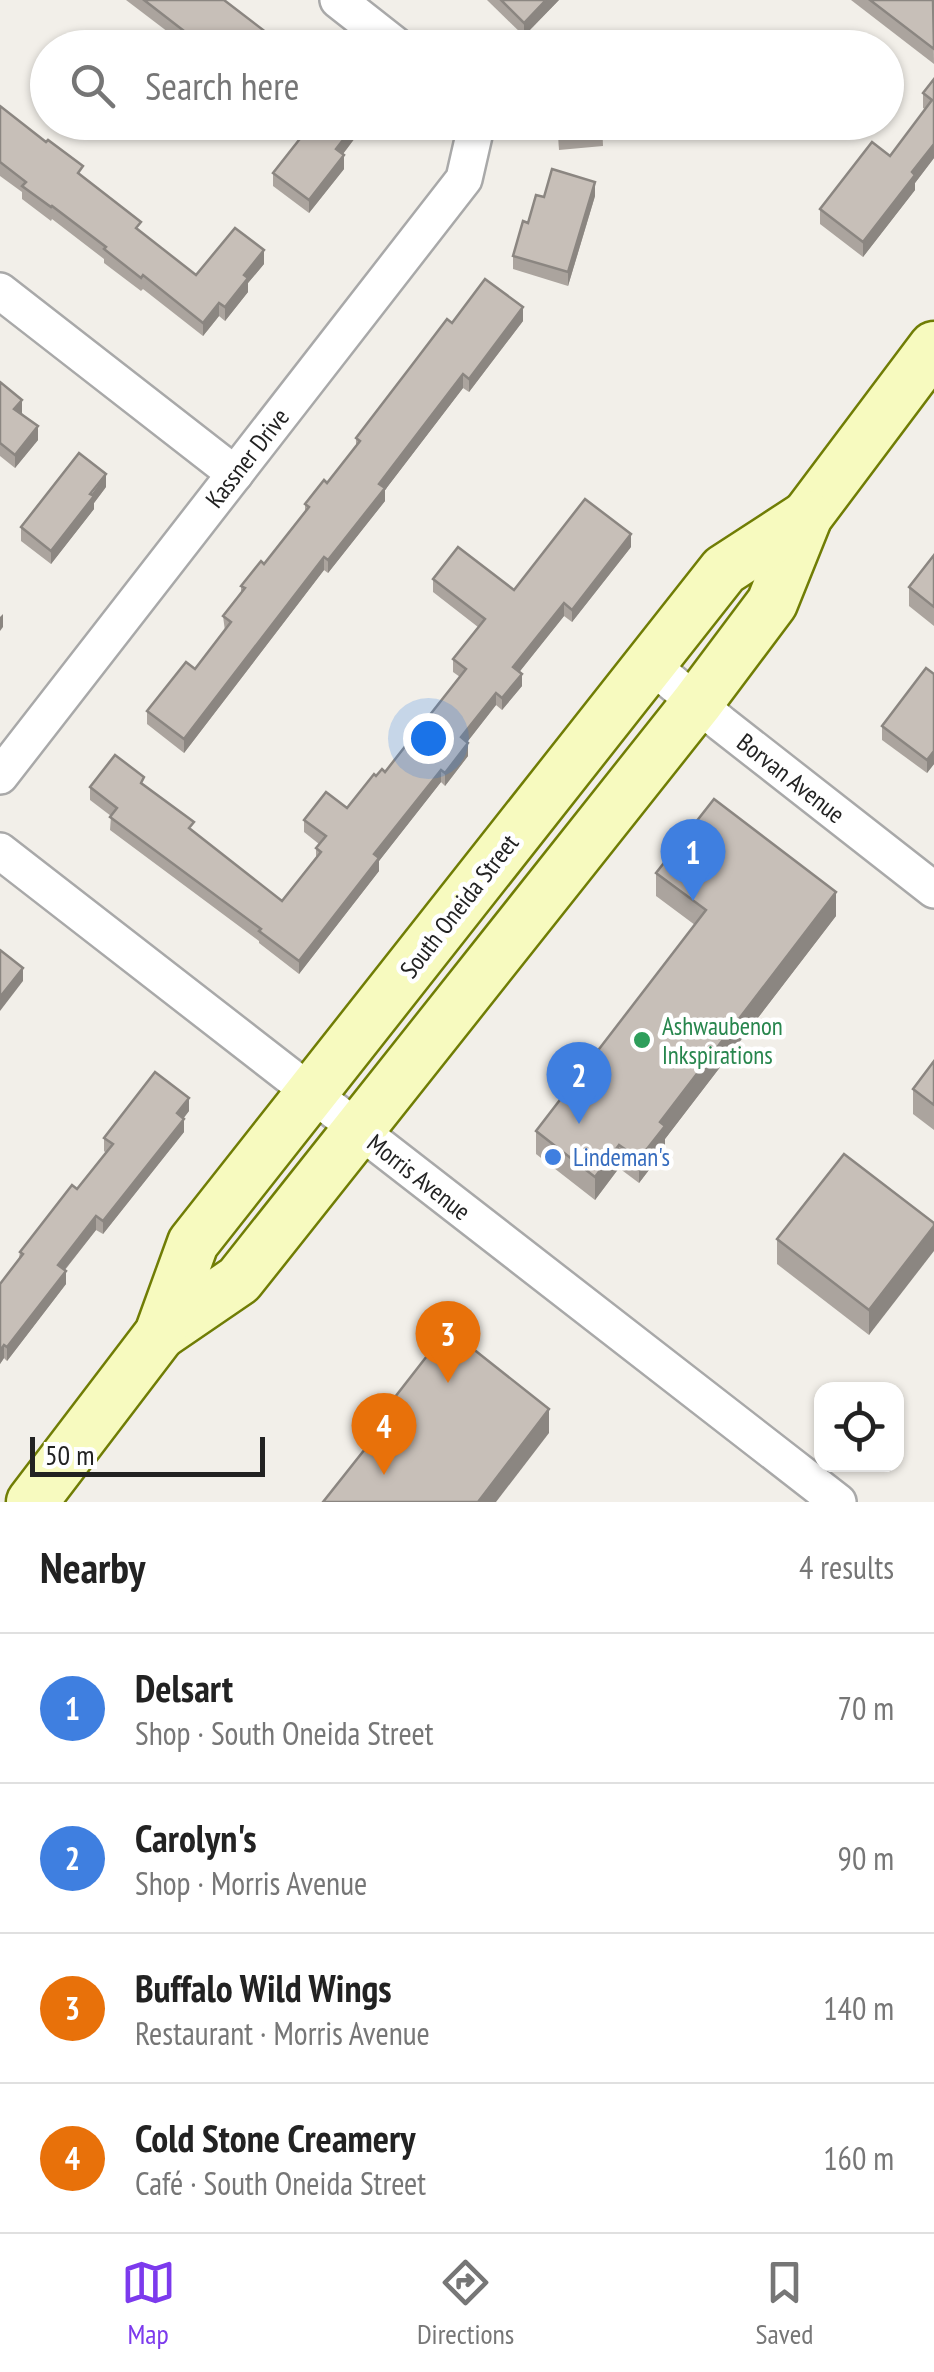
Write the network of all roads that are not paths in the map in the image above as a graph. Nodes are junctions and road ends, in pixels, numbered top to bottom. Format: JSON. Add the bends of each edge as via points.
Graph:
{"nodes":[{"id":1,"x":338,"y":0,"type":"edge"},
{"id":2,"x":376,"y":30,"type":"edge"},
{"id":3,"x":471,"y":140,"type":"edge"},
{"id":4,"x":0,"y":291,"type":"edge"},
{"id":5,"x":934,"y":347,"type":"edge"},
{"id":6,"x":235,"y":474,"type":"junction"},
{"id":7,"x":806,"y":516,"type":"junction"},
{"id":8,"x":650,"y":664,"type":"junction"},
{"id":9,"x":697,"y":703,"type":"junction"},
{"id":10,"x":0,"y":776,"type":"edge"},
{"id":11,"x":0,"y":851,"type":"edge"},
{"id":12,"x":934,"y":890,"type":"edge"},
{"id":13,"x":311,"y":1093,"type":"junction"},
{"id":14,"x":359,"y":1130,"type":"junction"},
{"id":15,"x":160,"y":1334,"type":"junction"},
{"id":16,"x":32,"y":1502,"type":"edge"},
{"id":17,"x":838,"y":1502,"type":"edge"}],
"edges":[{"from":1,"to":2,"type":"street"},
{"from":3,"to":6,"type":"street","name":"Kassner Drive","via":[[464,179]]},
{"from":4,"to":6,"type":"street"},
{"from":5,"to":7,"type":"street","name":"South Oneida Street"},
{"from":6,"to":10,"type":"street","name":"Kassner Drive"},
{"from":7,"to":8,"type":"street","name":"South Oneida Street","via":[[724,570]]},
{"from":7,"to":9,"type":"street","name":"South Oneida Street","via":[[772,603]]},
{"from":8,"to":9,"type":"street","name":"Borvan Avenue"},
{"from":8,"to":13,"type":"street","name":"South Oneida Street"},
{"from":9,"to":12,"type":"street","name":"Borvan Avenue"},
{"from":9,"to":14,"type":"street","name":"South Oneida Street"},
{"from":11,"to":13,"type":"street","name":"Morris Avenue"},
{"from":13,"to":14,"type":"street","name":"Morris Avenue"},
{"from":13,"to":15,"type":"street","name":"South Oneida Street","via":[[193,1243]]},
{"from":14,"to":15,"type":"street","name":"South Oneida Street","via":[[239,1280]]},
{"from":14,"to":17,"type":"street","name":"Morris Avenue"},
{"from":15,"to":16,"type":"street","name":"South Oneida Street"}]}
